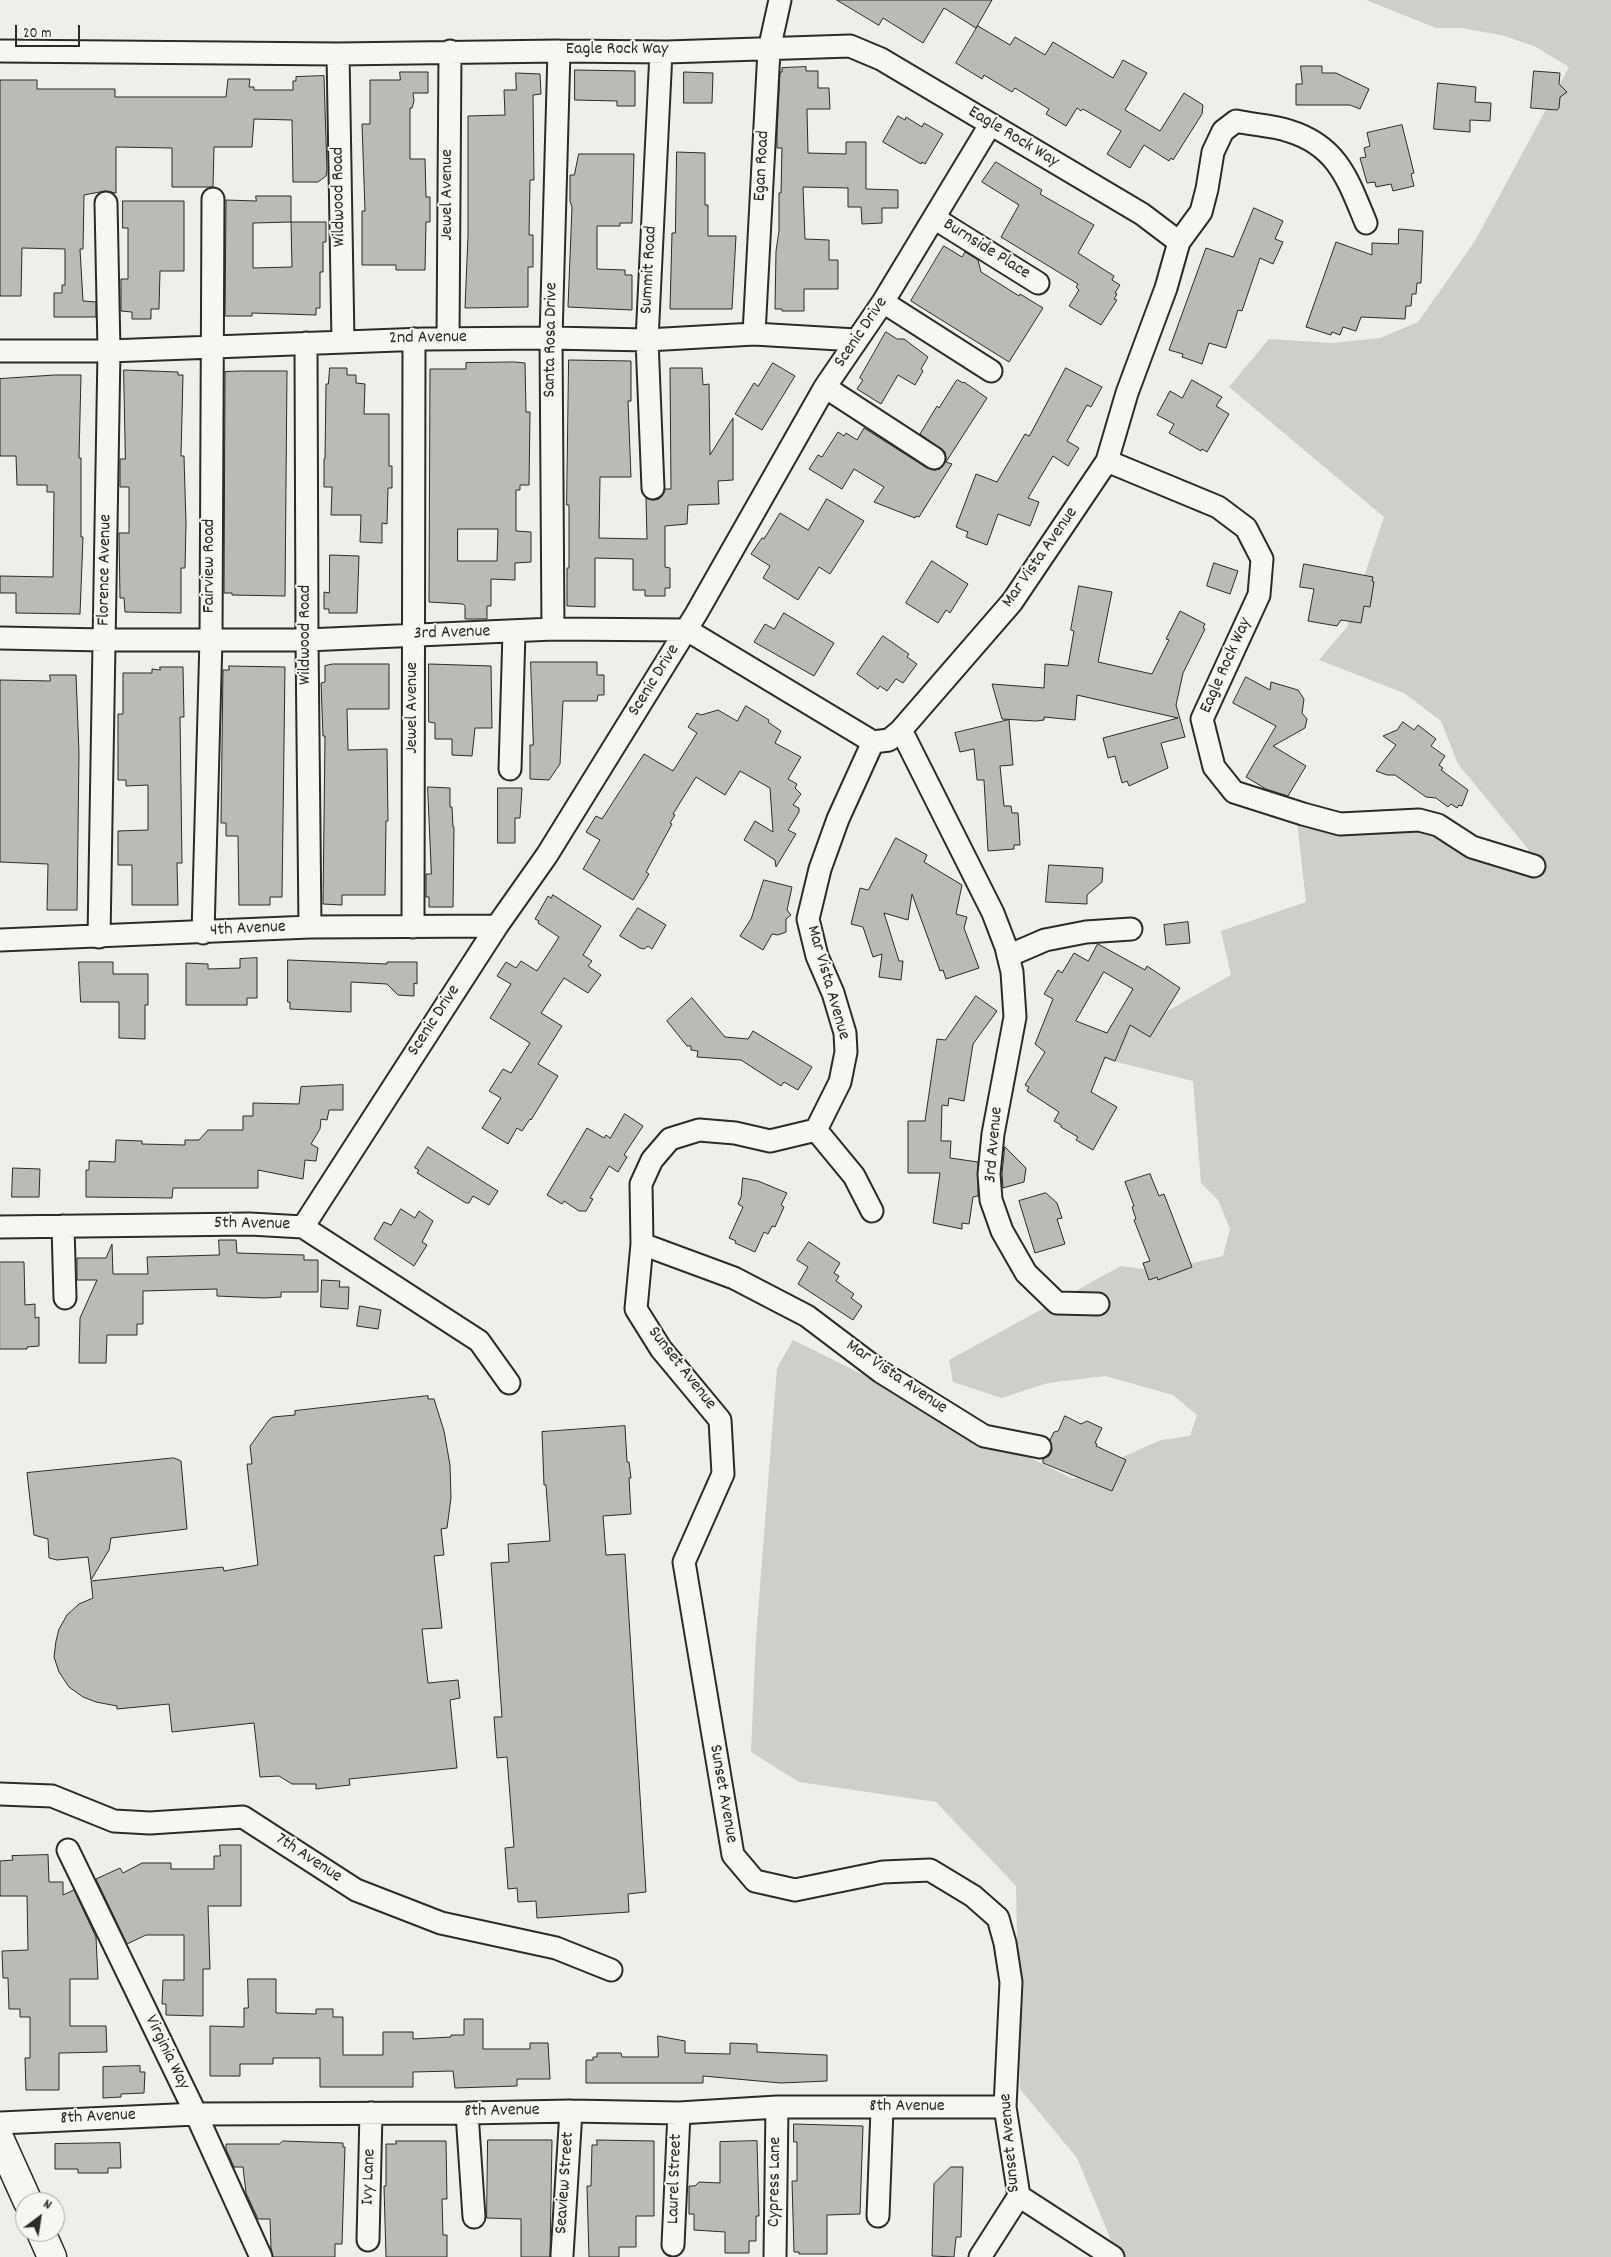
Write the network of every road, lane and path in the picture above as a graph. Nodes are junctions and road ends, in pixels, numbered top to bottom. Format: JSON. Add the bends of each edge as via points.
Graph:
{"nodes":[{"id":1,"x":780,"y":0,"type":"edge"},
{"id":2,"x":559,"y":50,"type":"junction"},
{"id":3,"x":769,"y":50,"type":"junction"},
{"id":4,"x":0,"y":51,"type":"edge"},
{"id":5,"x":450,"y":51,"type":"junction"},
{"id":6,"x":661,"y":52,"type":"junction"},
{"id":7,"x":338,"y":54,"type":"junction"},
{"id":8,"x":990,"y":125,"type":"junction"},
{"id":9,"x":214,"y":198,"type":"dead end"},
{"id":10,"x":106,"y":203,"type":"dead end"},
{"id":11,"x":934,"y":218,"type":"junction"},
{"id":12,"x":1366,"y":223,"type":"dead end"},
{"id":13,"x":1180,"y":242,"type":"junction"},
{"id":14,"x":1038,"y":282,"type":"dead end"},
{"id":15,"x":883,"y":302,"type":"junction"},
{"id":16,"x":754,"y":334,"type":"junction"},
{"id":17,"x":551,"y":338,"type":"junction"},
{"id":18,"x":414,"y":339,"type":"junction"},
{"id":19,"x":448,"y":339,"type":"junction"},
{"id":20,"x":647,"y":340,"type":"junction"},
{"id":21,"x":856,"y":340,"type":"junction"},
{"id":22,"x":343,"y":341,"type":"junction"},
{"id":23,"x":306,"y":343,"type":"junction"},
{"id":24,"x":212,"y":347,"type":"junction"},
{"id":25,"x":0,"y":351,"type":"edge"},
{"id":26,"x":109,"y":351,"type":"junction"},
{"id":27,"x":991,"y":371,"type":"dead end"},
{"id":28,"x":826,"y":387,"type":"junction"},
{"id":29,"x":934,"y":458,"type":"dead end"},
{"id":30,"x":1107,"y":461,"type":"junction"},
{"id":31,"x":653,"y":488,"type":"dead end"},
{"id":32,"x":553,"y":629,"type":"junction"},
{"id":33,"x":687,"y":630,"type":"junction"},
{"id":34,"x":514,"y":632,"type":"junction"},
{"id":35,"x":414,"y":636,"type":"junction"},
{"id":36,"x":0,"y":638,"type":"edge"},
{"id":37,"x":211,"y":639,"type":"junction"},
{"id":38,"x":105,"y":640,"type":"junction"},
{"id":39,"x":306,"y":640,"type":"junction"},
{"id":40,"x":901,"y":730,"type":"junction"},
{"id":41,"x":873,"y":742,"type":"junction"},
{"id":42,"x":510,"y":769,"type":"dead end"},
{"id":43,"x":1534,"y":866,"type":"dead end"},
{"id":44,"x":497,"y":926,"type":"junction"},
{"id":45,"x":310,"y":927,"type":"junction"},
{"id":46,"x":413,"y":927,"type":"junction"},
{"id":47,"x":1131,"y":928,"type":"dead end"},
{"id":48,"x":203,"y":933,"type":"junction"},
{"id":49,"x":99,"y":937,"type":"junction"},
{"id":50,"x":0,"y":940,"type":"edge"},
{"id":51,"x":1008,"y":956,"type":"junction"},
{"id":52,"x":816,"y":1130,"type":"junction"},
{"id":53,"x":872,"y":1210,"type":"dead end"},
{"id":54,"x":62,"y":1226,"type":"junction"},
{"id":55,"x":303,"y":1226,"type":"junction"},
{"id":56,"x":0,"y":1227,"type":"edge"},
{"id":57,"x":642,"y":1244,"type":"junction"},
{"id":58,"x":64,"y":1298,"type":"dead end"},
{"id":59,"x":1098,"y":1304,"type":"dead end"},
{"id":60,"x":509,"y":1383,"type":"dead end"},
{"id":61,"x":1040,"y":1447,"type":"dead end"},
{"id":62,"x":0,"y":1794,"type":"edge"},
{"id":63,"x":68,"y":1850,"type":"dead end"},
{"id":64,"x":611,"y":1970,"type":"dead end"},
{"id":65,"x":777,"y":2107,"type":"junction"},
{"id":66,"x":1005,"y":2107,"type":"junction"},
{"id":67,"x":882,"y":2109,"type":"junction"},
{"id":68,"x":571,"y":2110,"type":"junction"},
{"id":69,"x":372,"y":2113,"type":"junction"},
{"id":70,"x":679,"y":2113,"type":"junction"},
{"id":71,"x":196,"y":2114,"type":"junction"},
{"id":72,"x":467,"y":2114,"type":"junction"},
{"id":73,"x":0,"y":2123,"type":"edge"},
{"id":74,"x":0,"y":2140,"type":"edge"},
{"id":75,"x":23,"y":2192,"type":"edge"},
{"id":76,"x":1019,"y":2196,"type":"junction"},
{"id":77,"x":878,"y":2216,"type":"dead end"},
{"id":78,"x":474,"y":2217,"type":"dead end"},
{"id":79,"x":368,"y":2240,"type":"dead end"},
{"id":80,"x":45,"y":2242,"type":"edge"},
{"id":81,"x":673,"y":2244,"type":"dead end"},
{"id":82,"x":562,"y":2255,"type":"dead end"},
{"id":83,"x":52,"y":2257,"type":"edge"},
{"id":84,"x":261,"y":2257,"type":"edge"},
{"id":85,"x":775,"y":2257,"type":"edge"},
{"id":86,"x":980,"y":2257,"type":"edge"},
{"id":87,"x":1113,"y":2257,"type":"edge"}],
"edges":[{"from":1,"to":3,"type":"street","name":"Egan Road"},
{"from":2,"to":5,"type":"street","name":"Eagle Rock Way"},
{"from":2,"to":6,"type":"street","name":"Eagle Rock Way"},
{"from":2,"to":17,"type":"street","name":"Santa Rosa Drive"},
{"from":3,"to":6,"type":"street","name":"Eagle Rock Way"},
{"from":3,"to":8,"type":"street","name":"Eagle Rock Way","via":[[850,46],[881,59]]},
{"from":3,"to":16,"type":"street","name":"Egan Road"},
{"from":4,"to":7,"type":"street","name":"Eagle Rock Way"},
{"from":5,"to":7,"type":"street","name":"Eagle Rock Way"},
{"from":5,"to":19,"type":"street","name":"Jewel Avenue"},
{"from":6,"to":20,"type":"street","name":"Summit Road"},
{"from":7,"to":22,"type":"street","name":"Wildwood Road"},
{"from":8,"to":11,"type":"street","name":"Scenic Drive"},
{"from":8,"to":13,"type":"street","name":"Eagle Rock Way","via":[[1142,214]]},
{"from":9,"to":24,"type":"street","name":"Fairview Road"},
{"from":10,"to":26,"type":"street","name":"Florence Avenue"},
{"from":11,"to":14,"type":"street","name":"Burnside Place"},
{"from":11,"to":15,"type":"street","name":"Scenic Drive"},
{"from":12,"to":13,"type":"street","name":"Mar Vista Avenue","via":[[1352,188],[1325,148],[1289,131],[1236,121],[1223,131],[1213,152],[1200,212]]},
{"from":13,"to":30,"type":"street","name":"Mar Vista Avenue","via":[[1127,393]]},
{"from":15,"to":21,"type":"street","name":"Scenic Drive"},
{"from":15,"to":27,"type":"street"},
{"from":16,"to":20,"type":"street","name":"2nd Avenue"},
{"from":16,"to":21,"type":"street","name":"2nd Avenue"},
{"from":17,"to":19,"type":"street","name":"2nd Avenue"},
{"from":17,"to":20,"type":"street","name":"2nd Avenue"},
{"from":17,"to":32,"type":"street","name":"Santa Rosa Drive"},
{"from":18,"to":19,"type":"street","name":"2nd Avenue"},
{"from":18,"to":22,"type":"street","name":"2nd Avenue"},
{"from":18,"to":35,"type":"street","name":"Jewel Avenue"},
{"from":20,"to":31,"type":"street","name":"Summit Road"},
{"from":21,"to":28,"type":"street","name":"Scenic Drive"},
{"from":22,"to":23,"type":"street","name":"2nd Avenue"},
{"from":23,"to":24,"type":"street","name":"2nd Avenue"},
{"from":23,"to":39,"type":"street","name":"Wildwood Road"},
{"from":24,"to":26,"type":"street","name":"2nd Avenue"},
{"from":24,"to":37,"type":"street","name":"Fairview Road"},
{"from":25,"to":26,"type":"street","name":"2nd Avenue"},
{"from":26,"to":38,"type":"street","name":"Florence Avenue"},
{"from":28,"to":29,"type":"street"},
{"from":28,"to":33,"type":"street","name":"Scenic Drive"},
{"from":30,"to":40,"type":"street","name":"Mar Vista Avenue","via":[[1012,602]]},
{"from":30,"to":43,"type":"street","name":"Eagle Rock Way","via":[[1218,508],[1246,528],[1262,559],[1259,595],[1202,719],[1214,767],[1234,792],[1340,824],[1419,820],[1438,825],[1472,847]]},
{"from":32,"to":33,"type":"street","name":"3rd Avenue"},
{"from":32,"to":34,"type":"street","name":"3rd Avenue"},
{"from":33,"to":41,"type":"street"},
{"from":33,"to":44,"type":"street","name":"Scenic Drive","via":[[546,855]]},
{"from":34,"to":35,"type":"street","name":"3rd Avenue"},
{"from":34,"to":42,"type":"street"},
{"from":35,"to":39,"type":"street","name":"3rd Avenue"},
{"from":35,"to":46,"type":"street","name":"Jewel Avenue"},
{"from":36,"to":38,"type":"street","name":"3rd Avenue"},
{"from":37,"to":38,"type":"street","name":"3rd Avenue"},
{"from":37,"to":39,"type":"street","name":"3rd Avenue"},
{"from":37,"to":48,"type":"street","name":"Fairview Road"},
{"from":38,"to":49,"type":"street","name":"Florence Avenue"},
{"from":39,"to":45,"type":"street","name":"Wildwood Road"},
{"from":40,"to":41,"type":"street","name":"Mar Vista Avenue","via":[[889,740]]},
{"from":40,"to":51,"type":"street","name":"3rd Avenue","via":[[993,913]]},
{"from":41,"to":52,"type":"street","name":"Mar Vista Avenue","via":[[838,819],[820,869],[808,919],[817,956],[833,993],[846,1052],[840,1082]]},
{"from":44,"to":46,"type":"street","name":"4th Avenue"},
{"from":44,"to":55,"type":"street","name":"Scenic Drive"},
{"from":45,"to":46,"type":"street","name":"4th Avenue"},
{"from":45,"to":48,"type":"street","name":"4th Avenue"},
{"from":47,"to":51,"type":"street","via":[[1045,940]]},
{"from":48,"to":49,"type":"street","name":"4th Avenue"},
{"from":49,"to":50,"type":"street","name":"4th Avenue"},
{"from":51,"to":59,"type":"street","name":"3rd Avenue","via":[[1015,1017],[993,1134],[989,1174],[991,1200],[1002,1231],[1026,1273],[1057,1303]]},
{"from":52,"to":53,"type":"street","via":[[854,1176]]},
{"from":52,"to":57,"type":"street","via":[[770,1140],[699,1130],[670,1139],[652,1160],[642,1184]]},
{"from":54,"to":55,"type":"street","name":"5th Avenue"},
{"from":54,"to":56,"type":"street","name":"5th Avenue"},
{"from":54,"to":58,"type":"street"},
{"from":55,"to":60,"type":"street","name":"5th Avenue","via":[[479,1341]]},
{"from":57,"to":61,"type":"street","name":"Mar Vista Avenue","via":[[734,1278],[807,1316],[881,1372],[984,1436]]},
{"from":57,"to":66,"type":"street","name":"Sunset Avenue","via":[[636,1310],[661,1349],[720,1420],[724,1474],[684,1562],[733,1855],[755,1882],[795,1890],[883,1872],[930,1870],[973,1896],[998,1918],[1010,1982]]},
{"from":62,"to":64,"type":"street","name":"7th Avenue","via":[[52,1796],[114,1821],[150,1823],[243,1817],[356,1890],[441,1923],[556,1948]]},
{"from":63,"to":71,"type":"street","name":"Virginia Way"},
{"from":65,"to":67,"type":"street","name":"8th Avenue"},
{"from":65,"to":70,"type":"street","name":"8th Avenue"},
{"from":65,"to":85,"type":"street","name":"Cypress Lane"},
{"from":66,"to":67,"type":"street","name":"8th Avenue"},
{"from":66,"to":76,"type":"street","name":"Sunset Avenue"},
{"from":67,"to":77,"type":"street"},
{"from":68,"to":70,"type":"street","name":"8th Avenue"},
{"from":68,"to":72,"type":"street","name":"8th Avenue"},
{"from":68,"to":82,"type":"street","name":"Seaview Street"},
{"from":69,"to":71,"type":"street","name":"8th Avenue"},
{"from":69,"to":72,"type":"street","name":"8th Avenue"},
{"from":69,"to":79,"type":"street","name":"Ivy Lane"},
{"from":70,"to":81,"type":"street","name":"Laurel Street"},
{"from":71,"to":73,"type":"street","name":"8th Avenue"},
{"from":71,"to":84,"type":"street","name":"Virginia Way"},
{"from":72,"to":78,"type":"street"},
{"from":74,"to":75,"type":"highway"},
{"from":76,"to":86,"type":"street","name":"Sunset Avenue"},
{"from":76,"to":87,"type":"street"},
{"from":80,"to":83,"type":"highway"}]}
